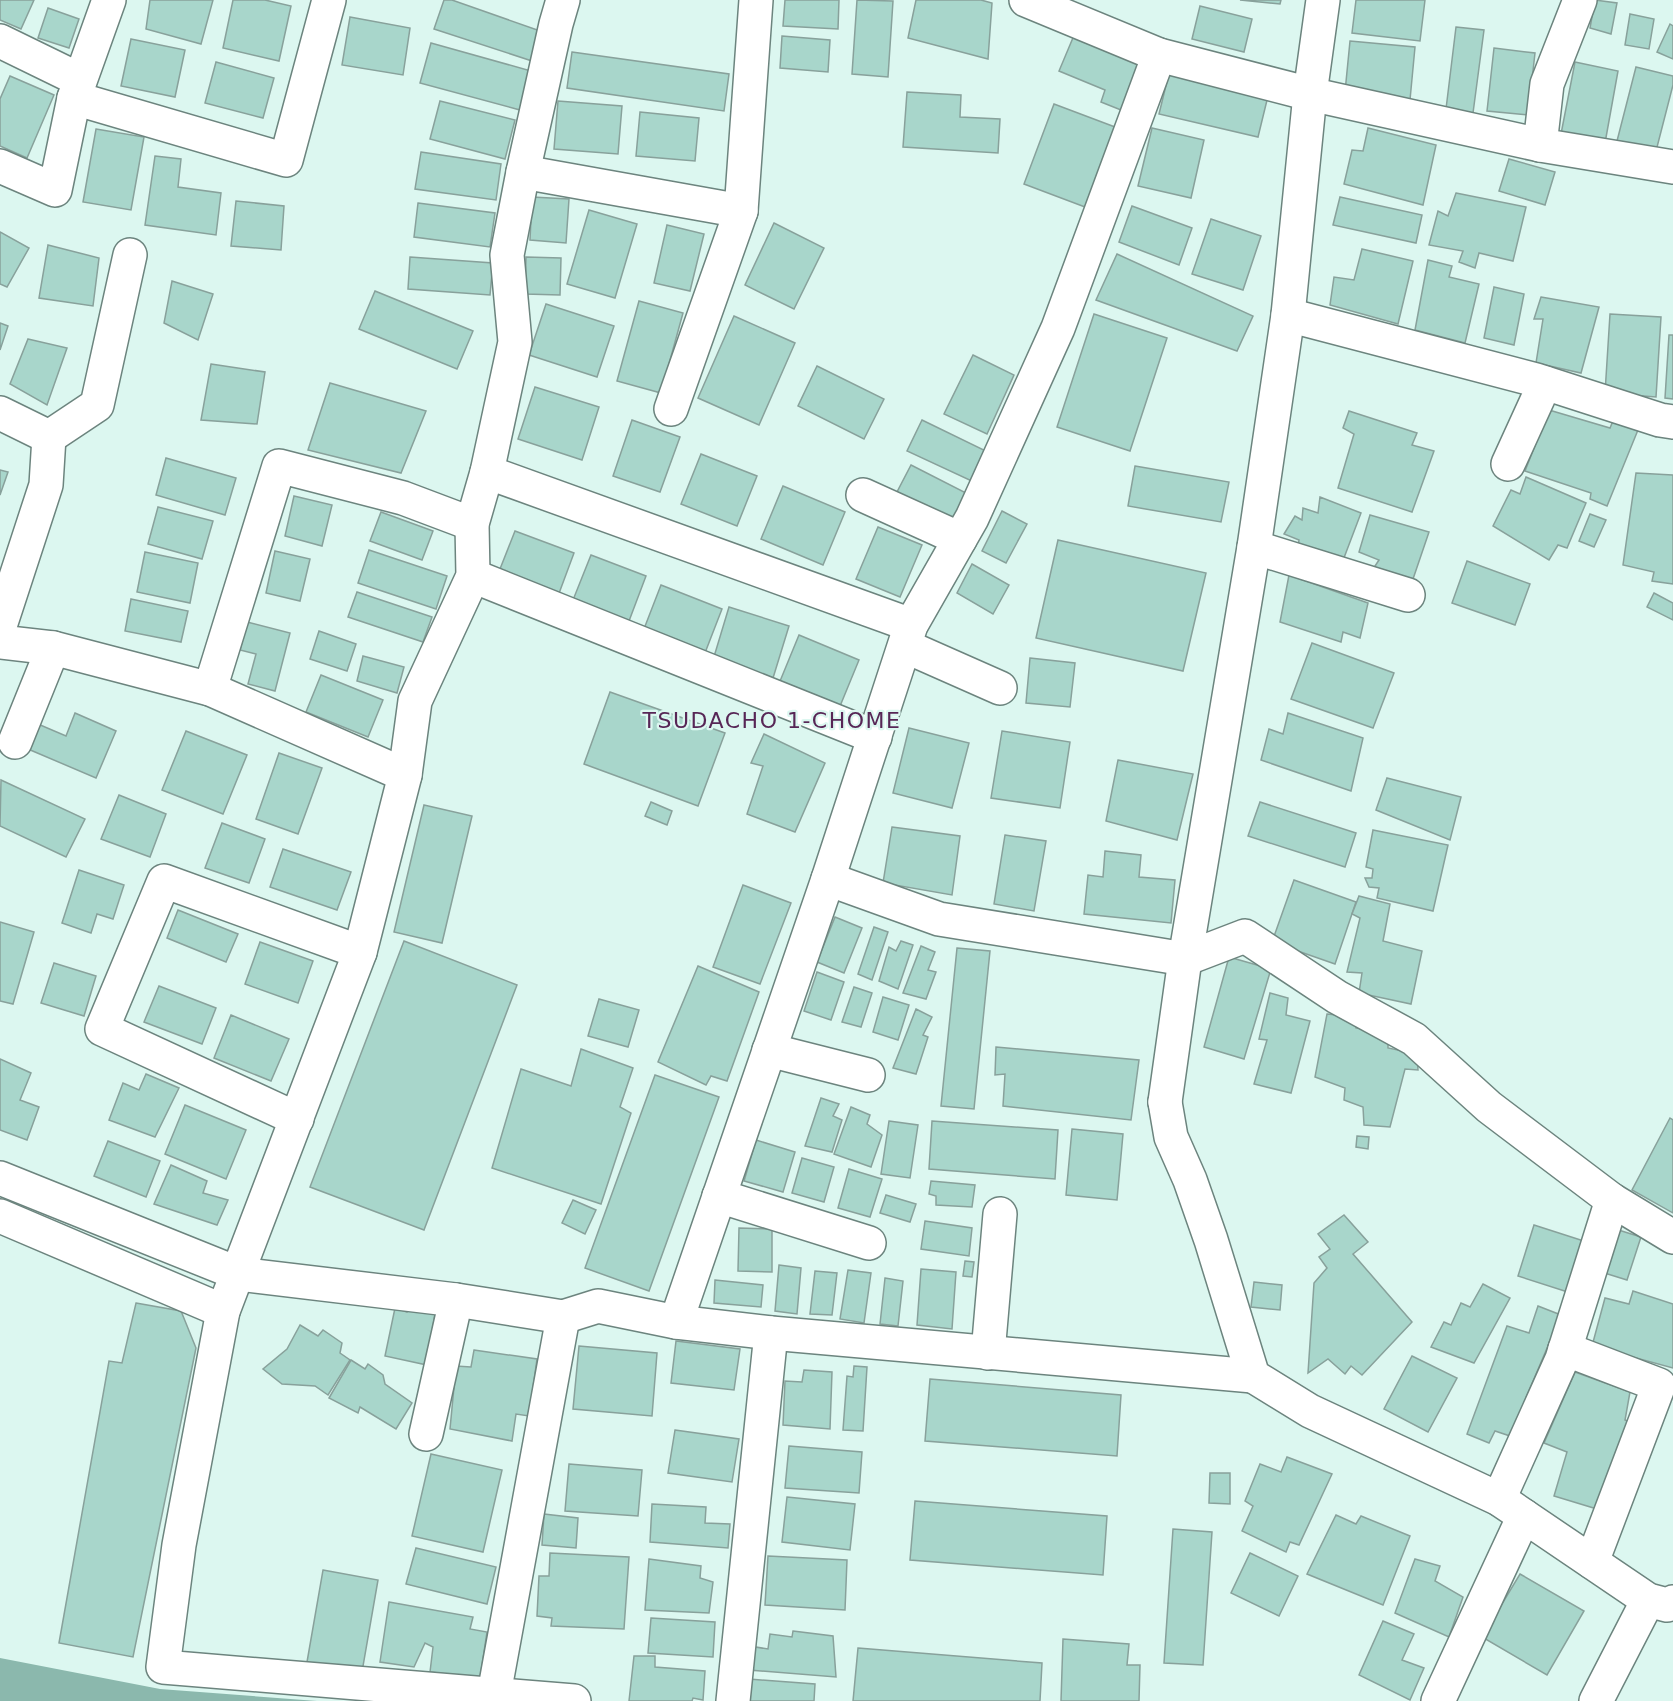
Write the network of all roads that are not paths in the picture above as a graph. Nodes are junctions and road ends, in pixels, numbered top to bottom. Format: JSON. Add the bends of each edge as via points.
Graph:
{"nodes":[{"id":1,"x":109,"y":0,"type":"edge"},
{"id":2,"x":329,"y":0,"type":"edge"},
{"id":3,"x":563,"y":0,"type":"edge"},
{"id":4,"x":756,"y":0,"type":"edge"},
{"id":5,"x":1026,"y":0,"type":"edge"},
{"id":6,"x":1323,"y":0,"type":"edge"},
{"id":7,"x":1580,"y":0,"type":"edge"},
{"id":8,"x":0,"y":41,"type":"edge"},
{"id":9,"x":1159,"y":55,"type":"junction"},
{"id":10,"x":77,"y":89,"type":"junction"},
{"id":11,"x":1310,"y":94,"type":"junction"},
{"id":12,"x":1540,"y":145,"type":"junction"},
{"id":13,"x":0,"y":166,"type":"edge"},
{"id":14,"x":1673,"y":167,"type":"edge"},
{"id":15,"x":523,"y":172,"type":"junction"},
{"id":16,"x":741,"y":211,"type":"junction"},
{"id":17,"x":130,"y":255,"type":"dead end"},
{"id":18,"x":1288,"y":315,"type":"junction"},
{"id":19,"x":1545,"y":383,"type":"junction"},
{"id":20,"x":671,"y":409,"type":"dead end"},
{"id":21,"x":0,"y":413,"type":"edge"},
{"id":22,"x":1673,"y":422,"type":"edge"},
{"id":23,"x":49,"y":437,"type":"junction"},
{"id":24,"x":1508,"y":464,"type":"dead end"},
{"id":25,"x":487,"y":472,"type":"junction"},
{"id":26,"x":863,"y":495,"type":"dead end"},
{"id":27,"x":472,"y":524,"type":"junction"},
{"id":28,"x":960,"y":539,"type":"junction"},
{"id":29,"x":1254,"y":547,"type":"junction"},
{"id":30,"x":473,"y":576,"type":"junction"},
{"id":31,"x":1408,"y":595,"type":"dead end"},
{"id":32,"x":0,"y":626,"type":"edge"},
{"id":33,"x":908,"y":636,"type":"junction"},
{"id":34,"x":0,"y":642,"type":"edge"},
{"id":35,"x":53,"y":648,"type":"junction"},
{"id":36,"x":210,"y":688,"type":"junction"},
{"id":37,"x":1000,"y":688,"type":"dead end"},
{"id":38,"x":875,"y":736,"type":"junction"},
{"id":39,"x":15,"y":742,"type":"dead end"},
{"id":40,"x":405,"y":775,"type":"junction"},
{"id":41,"x":828,"y":879,"type":"junction"},
{"id":42,"x":360,"y":952,"type":"junction"},
{"id":43,"x":1185,"y":959,"type":"junction"},
{"id":44,"x":769,"y":1050,"type":"junction"},
{"id":45,"x":868,"y":1076,"type":"dead end"},
{"id":46,"x":297,"y":1119,"type":"junction"},
{"id":47,"x":0,"y":1178,"type":"edge"},
{"id":48,"x":719,"y":1196,"type":"junction"},
{"id":49,"x":1612,"y":1200,"type":"junction"},
{"id":50,"x":1000,"y":1214,"type":"dead end"},
{"id":51,"x":0,"y":1216,"type":"edge"},
{"id":52,"x":1673,"y":1237,"type":"edge"},
{"id":53,"x":869,"y":1243,"type":"dead end"},
{"id":54,"x":238,"y":1274,"type":"junction"},
{"id":55,"x":456,"y":1300,"type":"junction"},
{"id":56,"x":223,"y":1311,"type":"junction"},
{"id":57,"x":563,"y":1317,"type":"junction"},
{"id":58,"x":676,"y":1322,"type":"junction"},
{"id":59,"x":771,"y":1333,"type":"junction"},
{"id":60,"x":1565,"y":1349,"type":"junction"},
{"id":61,"x":988,"y":1353,"type":"junction"},
{"id":62,"x":1253,"y":1376,"type":"junction"},
{"id":63,"x":426,"y":1434,"type":"dead end"},
{"id":64,"x":1511,"y":1507,"type":"junction"},
{"id":65,"x":1592,"y":1562,"type":"junction"},
{"id":66,"x":1660,"y":1601,"type":"edge"},
{"id":67,"x":494,"y":1694,"type":"junction"},
{"id":68,"x":574,"y":1701,"type":"edge"},
{"id":69,"x":733,"y":1701,"type":"edge"},
{"id":70,"x":1438,"y":1701,"type":"edge"},
{"id":71,"x":1596,"y":1701,"type":"edge"}],
"edges":[{"from":1,"to":10,"type":"street"},
{"from":2,"to":10,"type":"street","via":[[286,160]]},
{"from":3,"to":15,"type":"street"},
{"from":4,"to":16,"type":"street"},
{"from":5,"to":9,"type":"street"},
{"from":6,"to":11,"type":"street"},
{"from":7,"to":12,"type":"street","via":[[1547,84]]},
{"from":8,"to":10,"type":"street"},
{"from":9,"to":11,"type":"street"},
{"from":9,"to":28,"type":"street","via":[[1058,328]]},
{"from":10,"to":13,"type":"street","via":[[55,190]]},
{"from":11,"to":12,"type":"street"},
{"from":11,"to":18,"type":"street"},
{"from":12,"to":14,"type":"street"},
{"from":15,"to":16,"type":"street"},
{"from":15,"to":25,"type":"street","via":[[507,255],[515,342]]},
{"from":16,"to":20,"type":"street"},
{"from":17,"to":23,"type":"street","via":[[97,405]]},
{"from":18,"to":19,"type":"street"},
{"from":18,"to":29,"type":"street"},
{"from":19,"to":22,"type":"street"},
{"from":19,"to":24,"type":"street"},
{"from":21,"to":23,"type":"street"},
{"from":23,"to":32,"type":"street","via":[[46,485]]},
{"from":25,"to":27,"type":"street"},
{"from":25,"to":33,"type":"street"},
{"from":26,"to":28,"type":"street"},
{"from":27,"to":30,"type":"street"},
{"from":27,"to":36,"type":"street","via":[[403,498],[279,466]]},
{"from":28,"to":33,"type":"street"},
{"from":29,"to":31,"type":"street"},
{"from":29,"to":43,"type":"street"},
{"from":30,"to":38,"type":"street"},
{"from":30,"to":40,"type":"street","via":[[415,701]]},
{"from":33,"to":37,"type":"street"},
{"from":33,"to":38,"type":"street"},
{"from":34,"to":35,"type":"street"},
{"from":35,"to":36,"type":"street"},
{"from":35,"to":39,"type":"street"},
{"from":36,"to":40,"type":"street"},
{"from":38,"to":41,"type":"street"},
{"from":40,"to":42,"type":"street"},
{"from":41,"to":43,"type":"street","via":[[939,919]]},
{"from":41,"to":44,"type":"street"},
{"from":42,"to":46,"type":"street"},
{"from":42,"to":46,"type":"street","via":[[164,881],[102,1029]]},
{"from":43,"to":49,"type":"street","via":[[1245,936],[1337,997],[1414,1039],[1489,1107]]},
{"from":43,"to":62,"type":"street","via":[[1165,1102],[1171,1137],[1211,1240]]},
{"from":44,"to":45,"type":"street"},
{"from":44,"to":48,"type":"street"},
{"from":46,"to":54,"type":"street"},
{"from":47,"to":54,"type":"street"},
{"from":48,"to":53,"type":"street"},
{"from":48,"to":58,"type":"street"},
{"from":49,"to":52,"type":"street"},
{"from":49,"to":60,"type":"street"},
{"from":50,"to":61,"type":"street"},
{"from":51,"to":56,"type":"street"},
{"from":54,"to":55,"type":"street"},
{"from":54,"to":56,"type":"street"},
{"from":55,"to":57,"type":"street"},
{"from":55,"to":63,"type":"street"},
{"from":56,"to":67,"type":"street","via":[[179,1545],[163,1666]]},
{"from":57,"to":58,"type":"street","via":[[598,1306]]},
{"from":57,"to":67,"type":"street"},
{"from":58,"to":59,"type":"street"},
{"from":59,"to":61,"type":"street"},
{"from":59,"to":69,"type":"street"},
{"from":60,"to":64,"type":"street"},
{"from":60,"to":65,"type":"street","via":[[1659,1385]]},
{"from":61,"to":62,"type":"street"},
{"from":62,"to":64,"type":"street","via":[[1310,1411]]},
{"from":64,"to":65,"type":"street"},
{"from":64,"to":70,"type":"street"},
{"from":65,"to":66,"type":"street"},
{"from":66,"to":71,"type":"street"},
{"from":67,"to":68,"type":"street"}]}
